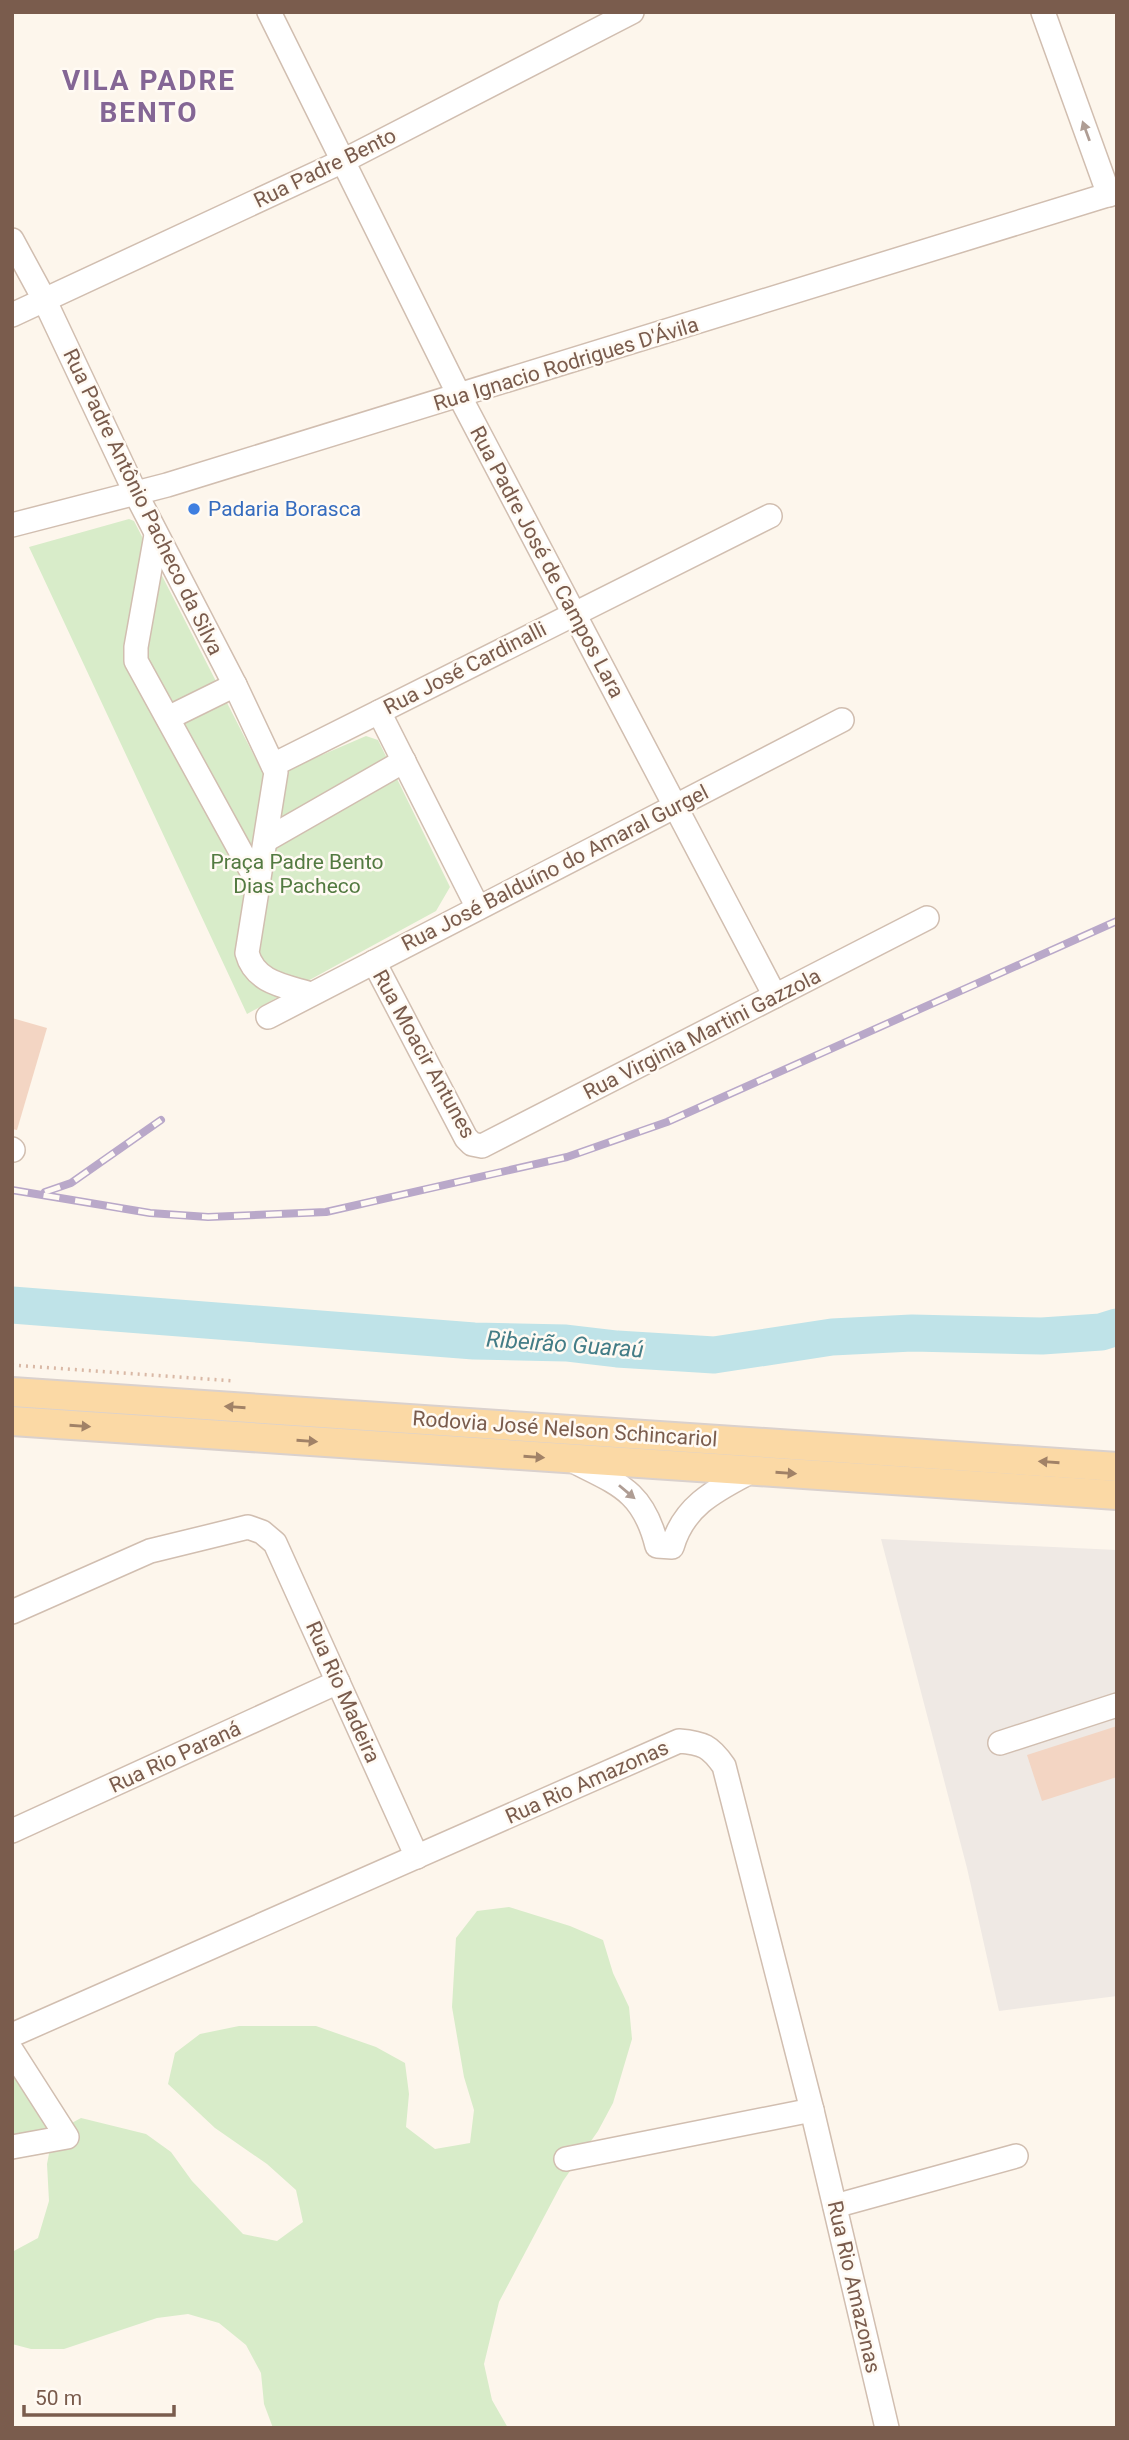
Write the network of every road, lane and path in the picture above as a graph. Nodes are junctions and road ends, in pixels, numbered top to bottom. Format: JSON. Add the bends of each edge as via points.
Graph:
{"nodes":[{"id":1,"x":269,"y":12,"type":"edge"},
{"id":2,"x":632,"y":12,"type":"edge"},
{"id":3,"x":1050,"y":14,"type":"edge"},
{"id":4,"x":343,"y":161,"type":"junction"},
{"id":5,"x":1113,"y":194,"type":"edge"},
{"id":6,"x":12,"y":240,"type":"edge"},
{"id":7,"x":44,"y":299,"type":"junction"},
{"id":8,"x":12,"y":315,"type":"edge"},
{"id":9,"x":460,"y":397,"type":"junction"},
{"id":10,"x":136,"y":494,"type":"junction"},
{"id":11,"x":770,"y":516,"type":"dead end"},
{"id":12,"x":12,"y":525,"type":"edge"},
{"id":13,"x":156,"y":535,"type":"junction"},
{"id":14,"x":574,"y":614,"type":"junction"},
{"id":15,"x":235,"y":685,"type":"junction"},
{"id":16,"x":380,"y":712,"type":"junction"},
{"id":17,"x":168,"y":718,"type":"junction"},
{"id":18,"x":842,"y":720,"type":"dead end"},
{"id":19,"x":404,"y":761,"type":"junction"},
{"id":20,"x":274,"y":765,"type":"junction"},
{"id":21,"x":675,"y":807,"type":"junction"},
{"id":22,"x":265,"y":840,"type":"junction"},
{"id":23,"x":258,"y":883,"type":"junction"},
{"id":24,"x":478,"y":908,"type":"junction"},
{"id":25,"x":927,"y":918,"type":"dead end"},
{"id":26,"x":374,"y":962,"type":"junction"},
{"id":27,"x":311,"y":994,"type":"junction"},
{"id":28,"x":775,"y":996,"type":"junction"},
{"id":29,"x":268,"y":1017,"type":"dead end"},
{"id":30,"x":475,"y":1146,"type":"joint"},
{"id":31,"x":12,"y":1392,"type":"edge"},
{"id":32,"x":12,"y":1421,"type":"edge"},
{"id":33,"x":568,"y":1459,"type":"junction"},
{"id":34,"x":1117,"y":1467,"type":"edge"},
{"id":35,"x":752,"y":1471,"type":"junction"},
{"id":36,"x":1117,"y":1495,"type":"edge"},
{"id":37,"x":12,"y":1612,"type":"edge"},
{"id":38,"x":338,"y":1682,"type":"junction"},
{"id":39,"x":1117,"y":1705,"type":"edge"},
{"id":40,"x":1000,"y":1743,"type":"dead end"},
{"id":41,"x":12,"y":1831,"type":"edge"},
{"id":42,"x":417,"y":1857,"type":"junction"},
{"id":43,"x":12,"y":2035,"type":"edge"},
{"id":44,"x":12,"y":2051,"type":"edge"},
{"id":45,"x":812,"y":2110,"type":"junction"},
{"id":46,"x":12,"y":2147,"type":"edge"},
{"id":47,"x":1016,"y":2156,"type":"dead end"},
{"id":48,"x":566,"y":2159,"type":"dead end"},
{"id":49,"x":835,"y":2206,"type":"junction"},
{"id":50,"x":887,"y":2428,"type":"edge"}],
"edges":[{"from":1,"to":4,"type":"street","name":"Rua Padre José de Campos Lara"},
{"from":2,"to":4,"type":"street","name":"Rua Padre Bento"},
{"from":5,"to":3,"type":"street","one_way":true},
{"from":4,"to":7,"type":"street","name":"Rua Padre Bento"},
{"from":4,"to":9,"type":"street","name":"Rua Padre José de Campos Lara"},
{"from":5,"to":9,"type":"street","name":"Rua Ignacio Rodrigues D'Ávila"},
{"from":6,"to":7,"type":"street","name":"Rua Padre Antônio Pacheco da Silva"},
{"from":7,"to":8,"type":"street","name":"Rua Padre Bento"},
{"from":7,"to":10,"type":"street","name":"Rua Padre Antônio Pacheco da Silva"},
{"from":9,"to":10,"type":"street","name":"Rua Ignacio Rodrigues D'Ávila"},
{"from":9,"to":14,"type":"street","name":"Rua Padre José de Campos Lara"},
{"from":10,"to":12,"type":"street","name":"Rua Ignacio Rodrigues D'Ávila"},
{"from":10,"to":13,"type":"street","name":"Rua Padre Antônio Pacheco da Silva"},
{"from":11,"to":14,"type":"street","name":"Rua José Cardinalli"},
{"from":13,"to":15,"type":"street","name":"Rua Padre Antônio Pacheco da Silva"},
{"from":13,"to":17,"type":"street","via":[[136,661]]},
{"from":14,"to":16,"type":"street","name":"Rua José Cardinalli"},
{"from":14,"to":21,"type":"street","name":"Rua Padre José de Campos Lara"},
{"from":15,"to":17,"type":"street"},
{"from":15,"to":20,"type":"street","name":"Rua Padre Antônio Pacheco da Silva"},
{"from":16,"to":19,"type":"street"},
{"from":16,"to":20,"type":"street","name":"Rua José Cardinalli"},
{"from":17,"to":23,"type":"street"},
{"from":18,"to":21,"type":"street","name":"Rua José Balduíno do Amaral Gurgel"},
{"from":19,"to":22,"type":"street"},
{"from":19,"to":24,"type":"street"},
{"from":20,"to":22,"type":"street"},
{"from":21,"to":24,"type":"street","name":"Rua José Balduíno do Amaral Gurgel"},
{"from":21,"to":28,"type":"street","name":"Rua Padre José de Campos Lara"},
{"from":22,"to":23,"type":"street"},
{"from":23,"to":27,"type":"street","via":[[247,953],[250,965],[260,977]]},
{"from":24,"to":26,"type":"street","name":"Rua José Balduíno do Amaral Gurgel"},
{"from":25,"to":28,"type":"street","name":"Rua Virginia Martini Gazzola"},
{"from":26,"to":27,"type":"street","name":"Rua José Balduíno do Amaral Gurgel"},
{"from":26,"to":30,"type":"street","name":"Rua Moacir Antunes","via":[[466,1138]]},
{"from":27,"to":29,"type":"street","name":"Rua José Balduíno do Amaral Gurgel"},
{"from":28,"to":30,"type":"street","name":"Rua Virginia Martini Gazzola","via":[[487,1144]]},
{"from":34,"to":31,"type":"main road","name":"Rodovia José Nelson Schincariol","one_way":true},
{"from":32,"to":33,"type":"main road","name":"Rodovia José Nelson Schincariol","one_way":true},
{"from":33,"to":35,"type":"main road","name":"Rodovia José Nelson Schincariol"},
{"from":33,"to":35,"type":"street","one_way":true,"via":[[629,1492],[644,1510],[657,1546],[672,1546],[680,1525],[702,1499]]},
{"from":35,"to":36,"type":"main road","name":"Rodovia José Nelson Schincariol","one_way":true},
{"from":37,"to":38,"type":"street","name":"Rua Rio Madeira","via":[[150,1551],[248,1527],[275,1543]]},
{"from":38,"to":41,"type":"street","name":"Rua Rio Paraná"},
{"from":38,"to":42,"type":"street","name":"Rua Rio Madeira"},
{"from":39,"to":40,"type":"street"},
{"from":42,"to":43,"type":"street","name":"Rua Rio Amazonas"},
{"from":42,"to":45,"type":"street","name":"Rua Rio Amazonas","via":[[679,1741],[712,1749],[724,1766]]},
{"from":44,"to":46,"type":"street","via":[[67,2137]]},
{"from":45,"to":48,"type":"street"},
{"from":45,"to":49,"type":"street","name":"Rua Rio Amazonas"},
{"from":47,"to":49,"type":"street"},
{"from":49,"to":50,"type":"street","name":"Rua Rio Amazonas"}]}
